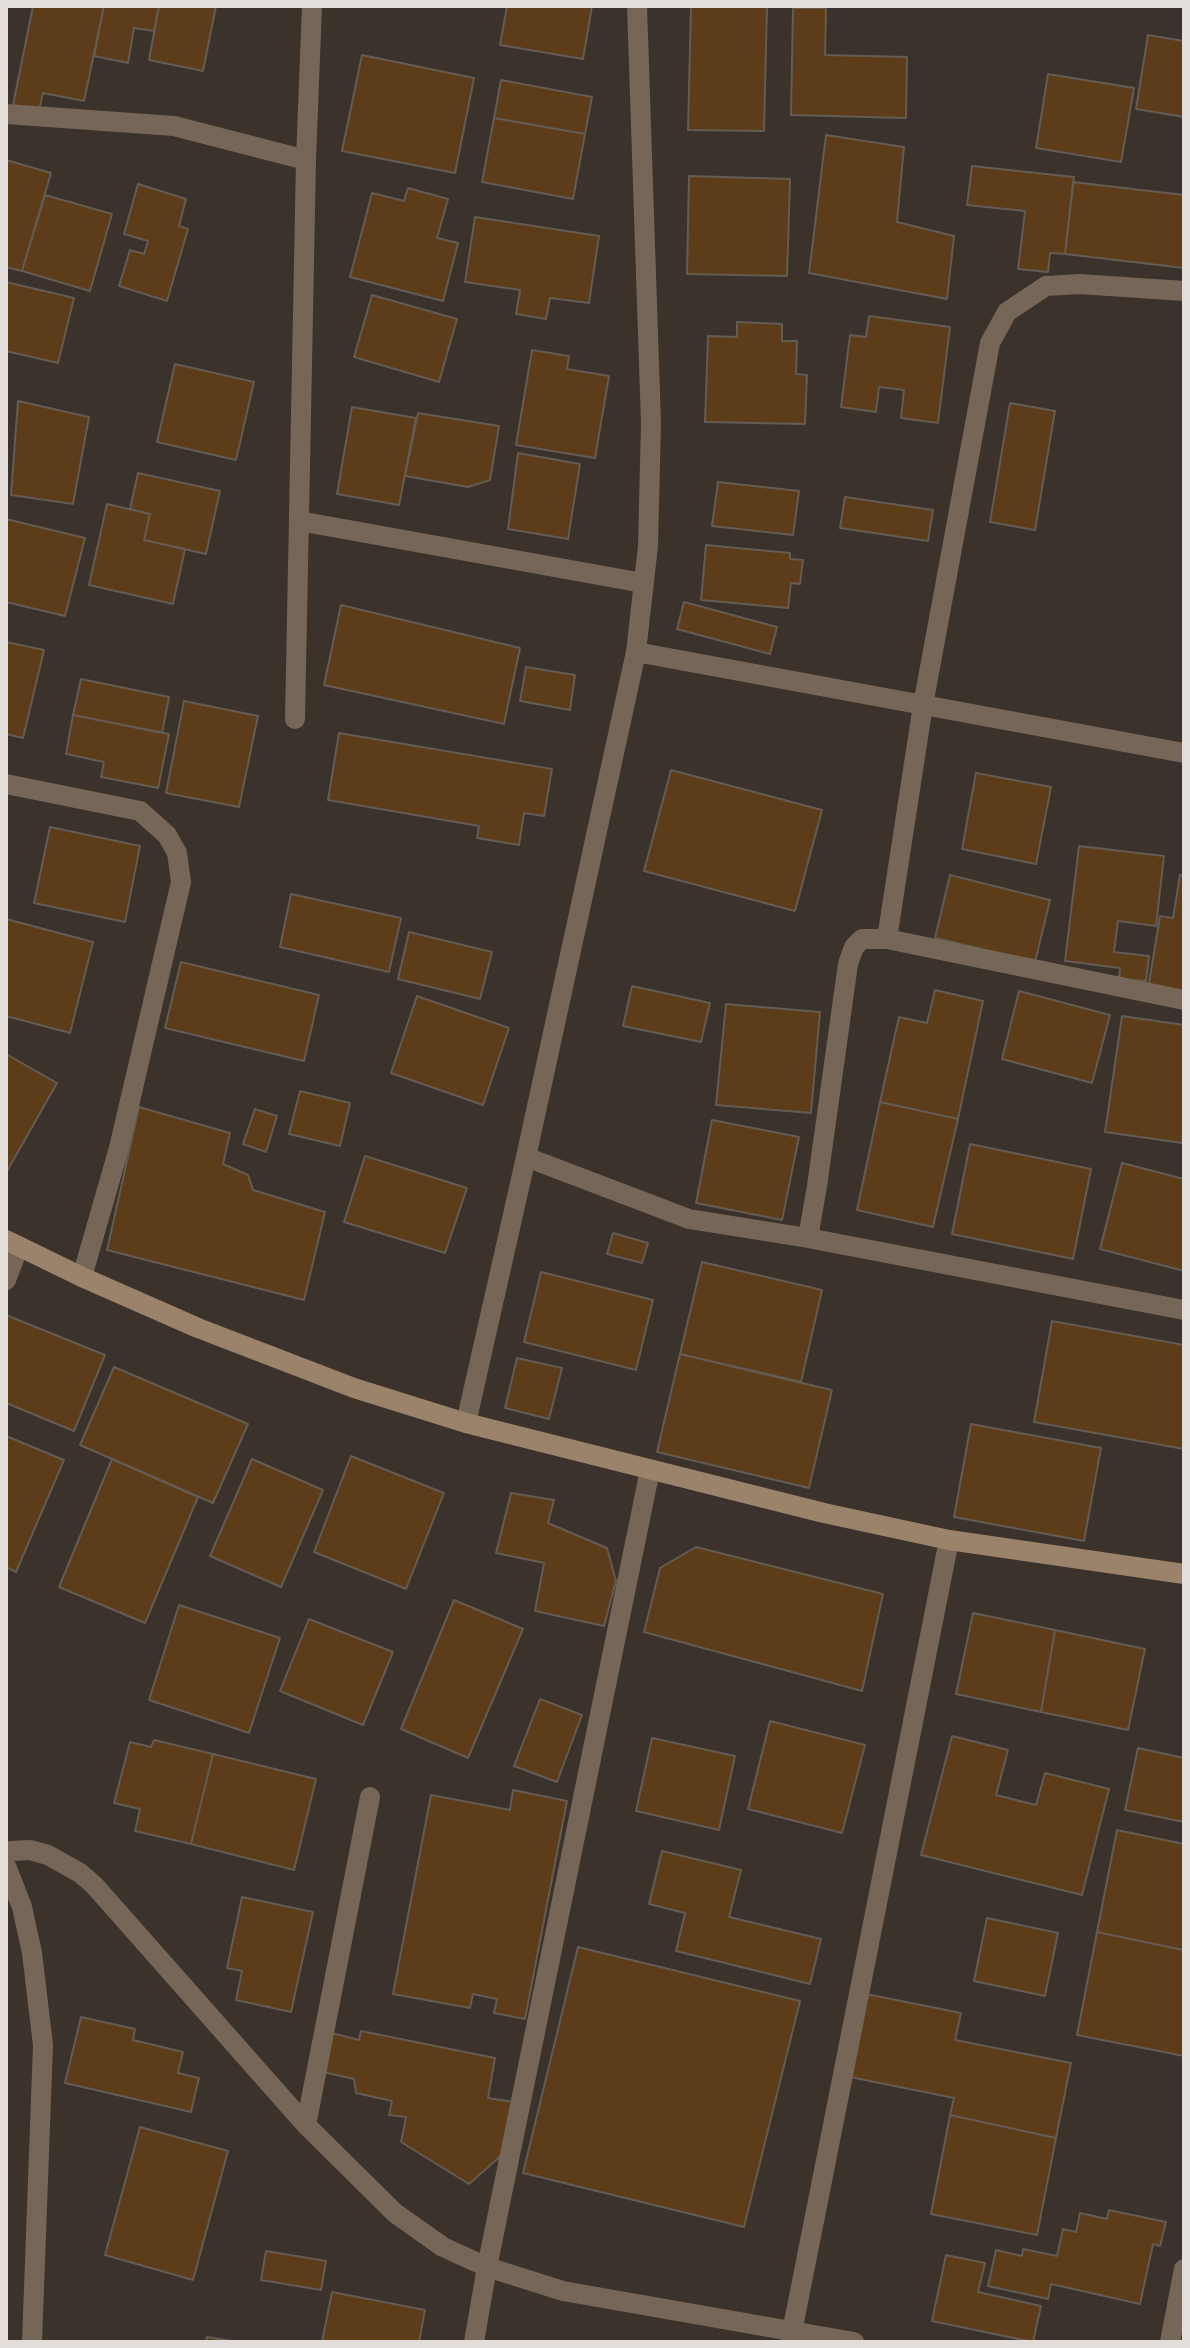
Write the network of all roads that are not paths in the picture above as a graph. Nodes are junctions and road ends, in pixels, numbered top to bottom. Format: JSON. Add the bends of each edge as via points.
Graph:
{"nodes":[{"id":1,"x":312,"y":6,"type":"edge"},
{"id":2,"x":637,"y":6,"type":"edge"},
{"id":3,"x":6,"y":114,"type":"edge"},
{"id":4,"x":306,"y":160,"type":"junction"},
{"id":5,"x":1184,"y":291,"type":"edge"},
{"id":6,"x":299,"y":521,"type":"junction"},
{"id":7,"x":643,"y":583,"type":"junction"},
{"id":8,"x":636,"y":652,"type":"junction"},
{"id":9,"x":923,"y":705,"type":"junction"},
{"id":10,"x":295,"y":719,"type":"dead end"},
{"id":11,"x":1184,"y":753,"type":"edge"},
{"id":12,"x":6,"y":784,"type":"edge"},
{"id":13,"x":887,"y":939,"type":"junction"},
{"id":14,"x":1184,"y":1000,"type":"edge"},
{"id":15,"x":526,"y":1157,"type":"junction"},
{"id":16,"x":808,"y":1238,"type":"junction"},
{"id":17,"x":12,"y":1243,"type":"edge"},
{"id":18,"x":82,"y":1277,"type":"junction"},
{"id":19,"x":6,"y":1280,"type":"edge"},
{"id":20,"x":1184,"y":1310,"type":"edge"},
{"id":21,"x":466,"y":1423,"type":"junction"},
{"id":22,"x":650,"y":1470,"type":"junction"},
{"id":23,"x":949,"y":1540,"type":"junction"},
{"id":24,"x":1184,"y":1574,"type":"edge"},
{"id":25,"x":370,"y":1797,"type":"dead end"},
{"id":26,"x":6,"y":1854,"type":"edge"},
{"id":27,"x":6,"y":1866,"type":"edge"},
{"id":28,"x":306,"y":2125,"type":"junction"},
{"id":29,"x":487,"y":2267,"type":"junction"},
{"id":30,"x":1184,"y":2269,"type":"edge"},
{"id":31,"x":791,"y":2336,"type":"edge"},
{"id":32,"x":32,"y":2342,"type":"edge"},
{"id":33,"x":474,"y":2342,"type":"edge"},
{"id":34,"x":854,"y":2342,"type":"edge"},
{"id":35,"x":1170,"y":2342,"type":"edge"}],
"edges":[{"from":1,"to":4,"type":"street"},
{"from":2,"to":7,"type":"street","via":[[651,423]]},
{"from":3,"to":4,"type":"street","via":[[174,126]]},
{"from":4,"to":6,"type":"street"},
{"from":5,"to":9,"type":"street","via":[[1046,286],[1007,312],[990,343]]},
{"from":6,"to":7,"type":"street"},
{"from":6,"to":10,"type":"street"},
{"from":7,"to":8,"type":"street"},
{"from":8,"to":9,"type":"street"},
{"from":8,"to":15,"type":"street"},
{"from":9,"to":11,"type":"street"},
{"from":9,"to":13,"type":"street"},
{"from":12,"to":18,"type":"street","via":[[140,811],[167,835],[177,853],[181,882],[119,1148]]},
{"from":13,"to":14,"type":"street"},
{"from":13,"to":16,"type":"street","via":[[862,939],[848,964]]},
{"from":15,"to":16,"type":"street","via":[[689,1219]]},
{"from":15,"to":21,"type":"street"},
{"from":16,"to":20,"type":"street"},
{"from":17,"to":18,"type":"main road"},
{"from":17,"to":19,"type":"street"},
{"from":18,"to":21,"type":"main road","via":[[354,1388]]},
{"from":21,"to":22,"type":"main road"},
{"from":22,"to":23,"type":"main road"},
{"from":22,"to":29,"type":"street"},
{"from":23,"to":24,"type":"main road"},
{"from":23,"to":31,"type":"street"},
{"from":25,"to":28,"type":"street"},
{"from":26,"to":28,"type":"street","via":[[30,1850],[48,1855],[94,1885]]},
{"from":27,"to":32,"type":"street","via":[[32,1953],[43,2045]]},
{"from":28,"to":29,"type":"street","via":[[395,2213],[443,2247]]},
{"from":29,"to":31,"type":"street","via":[[563,2291]]},
{"from":29,"to":33,"type":"street"},
{"from":30,"to":35,"type":"street"},
{"from":31,"to":34,"type":"street"}]}
